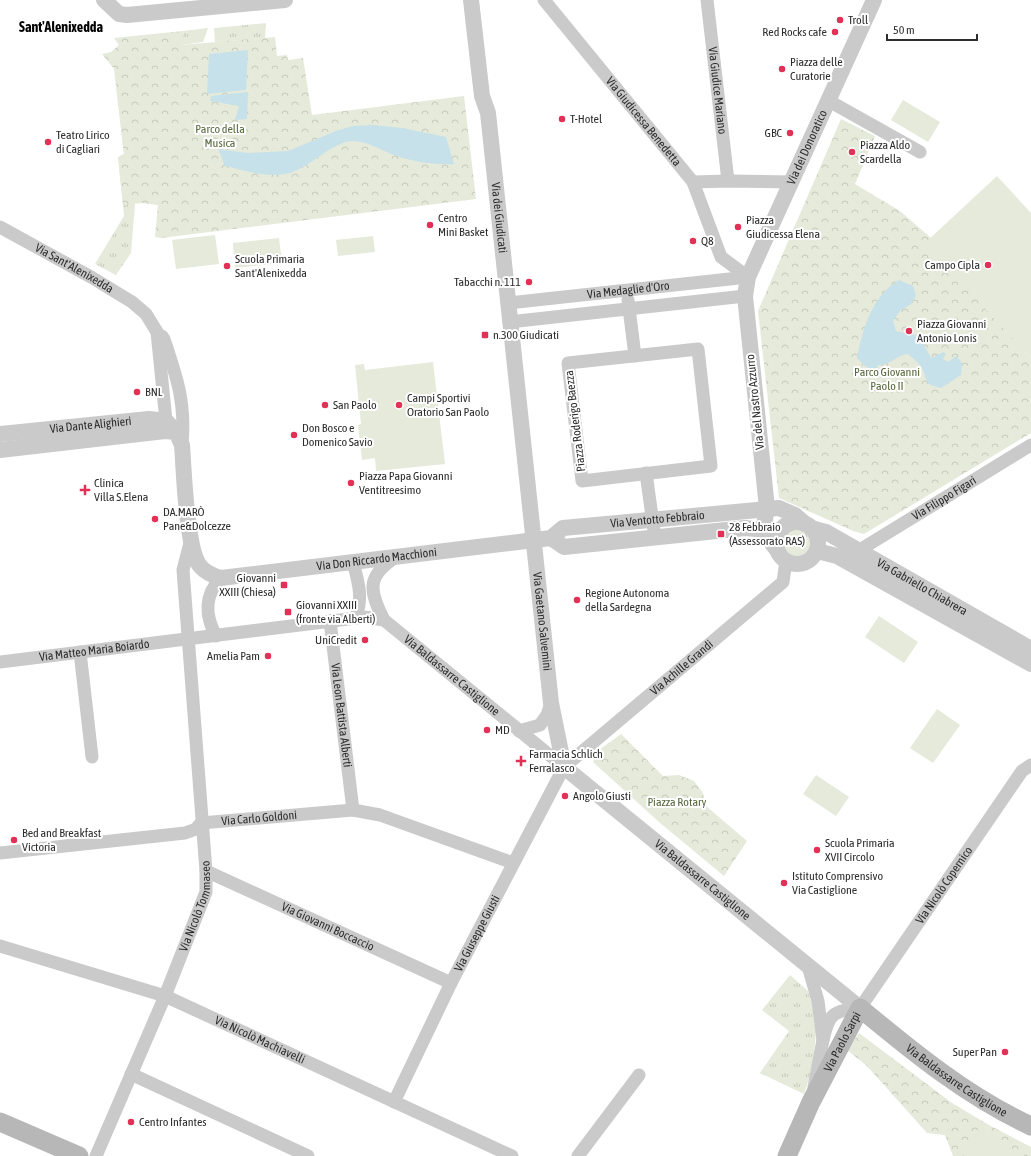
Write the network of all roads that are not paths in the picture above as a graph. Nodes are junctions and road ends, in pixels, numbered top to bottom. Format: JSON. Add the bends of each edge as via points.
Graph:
{"nodes":[{"id":1,"x":104,"y":0,"type":"edge"},
{"id":2,"x":284,"y":0,"type":"edge"},
{"id":3,"x":471,"y":0,"type":"edge"},
{"id":4,"x":482,"y":0,"type":"edge"},
{"id":5,"x":544,"y":0,"type":"edge"},
{"id":6,"x":707,"y":0,"type":"edge"},
{"id":7,"x":874,"y":0,"type":"edge"},
{"id":8,"x":218,"y":3,"type":"edge"},
{"id":9,"x":829,"y":101,"type":"junction"},
{"id":10,"x":488,"y":113,"type":"junction"},
{"id":11,"x":920,"y":152,"type":"dead end"},
{"id":12,"x":728,"y":181,"type":"junction"},
{"id":13,"x":692,"y":182,"type":"junction"},
{"id":14,"x":791,"y":182,"type":"junction"},
{"id":15,"x":0,"y":227,"type":"edge"},
{"id":16,"x":721,"y":257,"type":"junction"},
{"id":17,"x":748,"y":277,"type":"junction"},
{"id":18,"x":721,"y":280,"type":"junction"},
{"id":19,"x":627,"y":290,"type":"junction"},
{"id":20,"x":577,"y":296,"type":"junction"},
{"id":21,"x":745,"y":296,"type":"junction"},
{"id":22,"x":508,"y":303,"type":"junction"},
{"id":23,"x":629,"y":309,"type":"junction"},
{"id":24,"x":579,"y":314,"type":"junction"},
{"id":25,"x":509,"y":322,"type":"junction"},
{"id":26,"x":158,"y":332,"type":"junction"},
{"id":27,"x":635,"y":356,"type":"junction"},
{"id":28,"x":175,"y":433,"type":"junction"},
{"id":29,"x":0,"y":434,"type":"edge"},
{"id":30,"x":1031,"y":445,"type":"edge"},
{"id":31,"x":0,"y":450,"type":"edge"},
{"id":32,"x":646,"y":473,"type":"junction"},
{"id":33,"x":767,"y":508,"type":"junction"},
{"id":34,"x":652,"y":518,"type":"junction"},
{"id":35,"x":808,"y":526,"type":"junction"},
{"id":36,"x":766,"y":530,"type":"junction"},
{"id":37,"x":551,"y":538,"type":"junction"},
{"id":38,"x":655,"y":538,"type":"junction"},
{"id":39,"x":533,"y":540,"type":"junction"},
{"id":40,"x":190,"y":543,"type":"junction"},
{"id":41,"x":817,"y":551,"type":"junction"},
{"id":42,"x":858,"y":551,"type":"junction"},
{"id":43,"x":396,"y":556,"type":"junction"},
{"id":44,"x":782,"y":556,"type":"junction"},
{"id":45,"x":353,"y":562,"type":"junction"},
{"id":46,"x":221,"y":578,"type":"junction"},
{"id":47,"x":355,"y":618,"type":"junction"},
{"id":48,"x":384,"y":620,"type":"junction"},
{"id":49,"x":330,"y":621,"type":"junction"},
{"id":50,"x":216,"y":636,"type":"junction"},
{"id":51,"x":189,"y":639,"type":"junction"},
{"id":52,"x":1031,"y":649,"type":"edge"},
{"id":53,"x":80,"y":652,"type":"junction"},
{"id":54,"x":0,"y":662,"type":"edge"},
{"id":55,"x":1031,"y":664,"type":"edge"},
{"id":56,"x":551,"y":703,"type":"junction"},
{"id":57,"x":519,"y":730,"type":"junction"},
{"id":58,"x":92,"y":757,"type":"dead end"},
{"id":59,"x":1031,"y":765,"type":"edge"},
{"id":60,"x":564,"y":767,"type":"junction"},
{"id":61,"x":353,"y":810,"type":"junction"},
{"id":62,"x":201,"y":824,"type":"junction"},
{"id":63,"x":0,"y":853,"type":"edge"},
{"id":64,"x":513,"y":863,"type":"junction"},
{"id":65,"x":206,"y":871,"type":"junction"},
{"id":66,"x":0,"y":946,"type":"edge"},
{"id":67,"x":808,"y":966,"type":"junction"},
{"id":68,"x":451,"y":983,"type":"junction"},
{"id":69,"x":165,"y":996,"type":"junction"},
{"id":70,"x":860,"y":1008,"type":"junction"},
{"id":71,"x":823,"y":1040,"type":"junction"},
{"id":72,"x":131,"y":1074,"type":"junction"},
{"id":73,"x":639,"y":1075,"type":"dead end"},
{"id":74,"x":394,"y":1102,"type":"junction"},
{"id":75,"x":811,"y":1102,"type":"junction"},
{"id":76,"x":0,"y":1122,"type":"edge"},
{"id":77,"x":1031,"y":1126,"type":"edge"},
{"id":78,"x":79,"y":1156,"type":"edge"},
{"id":79,"x":96,"y":1156,"type":"edge"},
{"id":80,"x":308,"y":1156,"type":"edge"},
{"id":81,"x":512,"y":1156,"type":"edge"},
{"id":82,"x":578,"y":1156,"type":"edge"},
{"id":83,"x":788,"y":1156,"type":"edge"}],
"edges":[{"from":1,"to":8,"type":"street","via":[[119,14],[140,15]]},
{"from":2,"to":8,"type":"street"},
{"from":3,"to":10,"type":"street","name":"Via dei Giudicati","via":[[482,96]]},
{"from":4,"to":10,"type":"street","name":"Via dei Giudicati","via":[[491,96]]},
{"from":5,"to":13,"type":"street","name":"Via Giudicessa Benedetta"},
{"from":6,"to":12,"type":"street","name":"Via Giudice Mariano"},
{"from":7,"to":9,"type":"street","name":"Via dei Donoratico"},
{"from":9,"to":11,"type":"street"},
{"from":9,"to":14,"type":"street","name":"Via dei Donoratico"},
{"from":10,"to":22,"type":"street","name":"Via dei Giudicati"},
{"from":12,"to":13,"type":"street"},
{"from":12,"to":14,"type":"street"},
{"from":13,"to":16,"type":"street","name":"Via Giudicessa Benedetta"},
{"from":14,"to":17,"type":"street","name":"Via dei Donoratico"},
{"from":15,"to":26,"type":"street","name":"Via Sant'Alenixedda","via":[[132,302],[146,314]]},
{"from":16,"to":17,"type":"street"},
{"from":16,"to":18,"type":"street","name":"Via Giudicessa Benedetta"},
{"from":17,"to":18,"type":"street","name":"Via Medaglie d'Oro"},
{"from":17,"to":21,"type":"street","name":"Via dei Donoratico"},
{"from":18,"to":19,"type":"street","name":"Via Medaglie d'Oro"},
{"from":19,"to":20,"type":"street","name":"Via Medaglie d'Oro"},
{"from":19,"to":23,"type":"street"},
{"from":20,"to":22,"type":"street","name":"Via Medaglie d'Oro"},
{"from":20,"to":24,"type":"street"},
{"from":21,"to":23,"type":"street","name":"Via Medaglie d'Oro"},
{"from":21,"to":33,"type":"street","name":"Via del Nastro Azzurro"},
{"from":22,"to":25,"type":"street","name":"Via dei Giudicati"},
{"from":23,"to":24,"type":"street","name":"Via Medaglie d'Oro"},
{"from":23,"to":27,"type":"street"},
{"from":24,"to":25,"type":"street","name":"Via Medaglie d'Oro"},
{"from":25,"to":39,"type":"street"},
{"from":26,"to":28,"type":"street"},
{"from":26,"to":28,"type":"street","name":"Via Sant'Alenixedda","via":[[164,339],[178,380],[184,423]]},
{"from":27,"to":32,"type":"street","name":"Piazza Roderigo Baezza","via":[[698,348],[711,466]]},
{"from":27,"to":32,"type":"street","name":"Piazza Roderigo Baezza","via":[[568,363],[582,481]]},
{"from":28,"to":29,"type":"street","name":"Via Dante Alighieri","via":[[150,419]]},
{"from":28,"to":31,"type":"street","name":"Via Dante Alighieri","via":[[155,432]]},
{"from":28,"to":40,"type":"street"},
{"from":30,"to":42,"type":"street","name":"Via Filippo Figari"},
{"from":32,"to":34,"type":"street"},
{"from":33,"to":34,"type":"street","name":"Via Ventotto Febbraio"},
{"from":33,"to":35,"type":"street","name":"Via Gabriello Chiabrera","via":[[778,508],[795,515]]},
{"from":33,"to":36,"type":"street","name":"Via del Nastro Azzurro","via":[[764,517]]},
{"from":34,"to":37,"type":"street","name":"Via Ventotto Febbraio","via":[[563,528]]},
{"from":34,"to":38,"type":"street"},
{"from":35,"to":41,"type":"street","via":[[817,537]]},
{"from":35,"to":42,"type":"street","name":"Via Gabriello Chiabrera","via":[[826,532]]},
{"from":35,"to":44,"type":"street","via":[[794,522],[782,529],[777,537]]},
{"from":36,"to":38,"type":"street","name":"Via Ventotto Febbraio","via":[[745,528]]},
{"from":36,"to":44,"type":"street","via":[[769,540]]},
{"from":37,"to":38,"type":"street","name":"Via Ventotto Febbraio","via":[[564,548]]},
{"from":37,"to":39,"type":"street","name":"Via Ventotto Febbraio"},
{"from":39,"to":43,"type":"street","name":"Via Don Riccardo Macchioni"},
{"from":39,"to":56,"type":"street","name":"Via Gaetano Salvemini"},
{"from":40,"to":46,"type":"street","via":[[200,567]]},
{"from":40,"to":51,"type":"street","via":[[183,570]]},
{"from":41,"to":44,"type":"street","via":[[813,558],[804,563],[792,564]]},
{"from":41,"to":55,"type":"street","name":"Via Gabriello Chiabrera","via":[[836,556]]},
{"from":42,"to":52,"type":"street","name":"Via Gabriello Chiabrera"},
{"from":43,"to":45,"type":"street","name":"Via Don Riccardo Macchioni"},
{"from":43,"to":48,"type":"street","via":[[382,567],[373,581],[374,598]]},
{"from":44,"to":60,"type":"street","name":"Via Achille Grandi","via":[[783,582]]},
{"from":45,"to":46,"type":"street","name":"Via Don Riccardo Macchioni"},
{"from":45,"to":47,"type":"street","via":[[360,598]]},
{"from":46,"to":50,"type":"street","via":[[210,595],[207,607]]},
{"from":47,"to":48,"type":"street"},
{"from":47,"to":49,"type":"street"},
{"from":48,"to":57,"type":"street","name":"Via Baldassarre Castiglione"},
{"from":49,"to":50,"type":"street"},
{"from":49,"to":61,"type":"street","name":"Via Leon Battista Alberti"},
{"from":50,"to":51,"type":"street"},
{"from":51,"to":53,"type":"street","name":"Via Matteo Maria Boiardo"},
{"from":51,"to":62,"type":"street","name":"Via Nicolò Tommaseo"},
{"from":53,"to":54,"type":"street","name":"Via Matteo Maria Boiardo"},
{"from":53,"to":58,"type":"street"},
{"from":56,"to":57,"type":"street","via":[[540,725]]},
{"from":56,"to":60,"type":"street","name":"Via Gaetano Salvemini"},
{"from":57,"to":60,"type":"street","name":"Via Baldassarre Castiglione"},
{"from":59,"to":70,"type":"street","name":"Via Nicolò Copernico","via":[[1022,771]]},
{"from":60,"to":64,"type":"street","name":"Via Giuseppe Giusti"},
{"from":60,"to":67,"type":"street","name":"Via Baldassarre Castiglione"},
{"from":61,"to":62,"type":"street","name":"Via Carlo Goldoni"},
{"from":61,"to":64,"type":"street","name":"Via Carlo Goldoni","via":[[380,815]]},
{"from":62,"to":63,"type":"street","name":"Via Carlo Goldoni","via":[[185,833]]},
{"from":62,"to":65,"type":"street","name":"Via Nicolò Tommaseo"},
{"from":64,"to":68,"type":"street","name":"Via Giuseppe Giusti"},
{"from":65,"to":68,"type":"street","name":"Via Giovanni Boccaccio"},
{"from":65,"to":69,"type":"street","name":"Via Nicolò Tommaseo","via":[[206,892]]},
{"from":66,"to":69,"type":"street","name":"Via Nicolò Machiavelli"},
{"from":67,"to":70,"type":"street","name":"Via Baldassarre Castiglione"},
{"from":67,"to":71,"type":"street","name":"Via Paolo Sarpi","via":[[818,1001]]},
{"from":68,"to":74,"type":"street","name":"Via Giuseppe Giusti"},
{"from":69,"to":72,"type":"street","name":"Via Nicolò Tommaseo"},
{"from":69,"to":74,"type":"street","name":"Via Nicolò Machiavelli"},
{"from":70,"to":71,"type":"street","name":"Via Paolo Sarpi","via":[[839,1011],[832,1016],[826,1024]]},
{"from":70,"to":75,"type":"main road","name":"Via Paolo Sarpi"},
{"from":70,"to":77,"type":"main road","name":"Via Baldassarre Castiglione","via":[[919,1057],[977,1097]]},
{"from":71,"to":75,"type":"street","name":"Via Paolo Sarpi"},
{"from":72,"to":79,"type":"street","name":"Via Nicolò Tommaseo"},
{"from":72,"to":80,"type":"street"},
{"from":73,"to":82,"type":"street"},
{"from":74,"to":81,"type":"street","name":"Via Nicolò Machiavelli"},
{"from":75,"to":83,"type":"main road","name":"Via Paolo Sarpi"},
{"from":76,"to":78,"type":"main road"}]}
